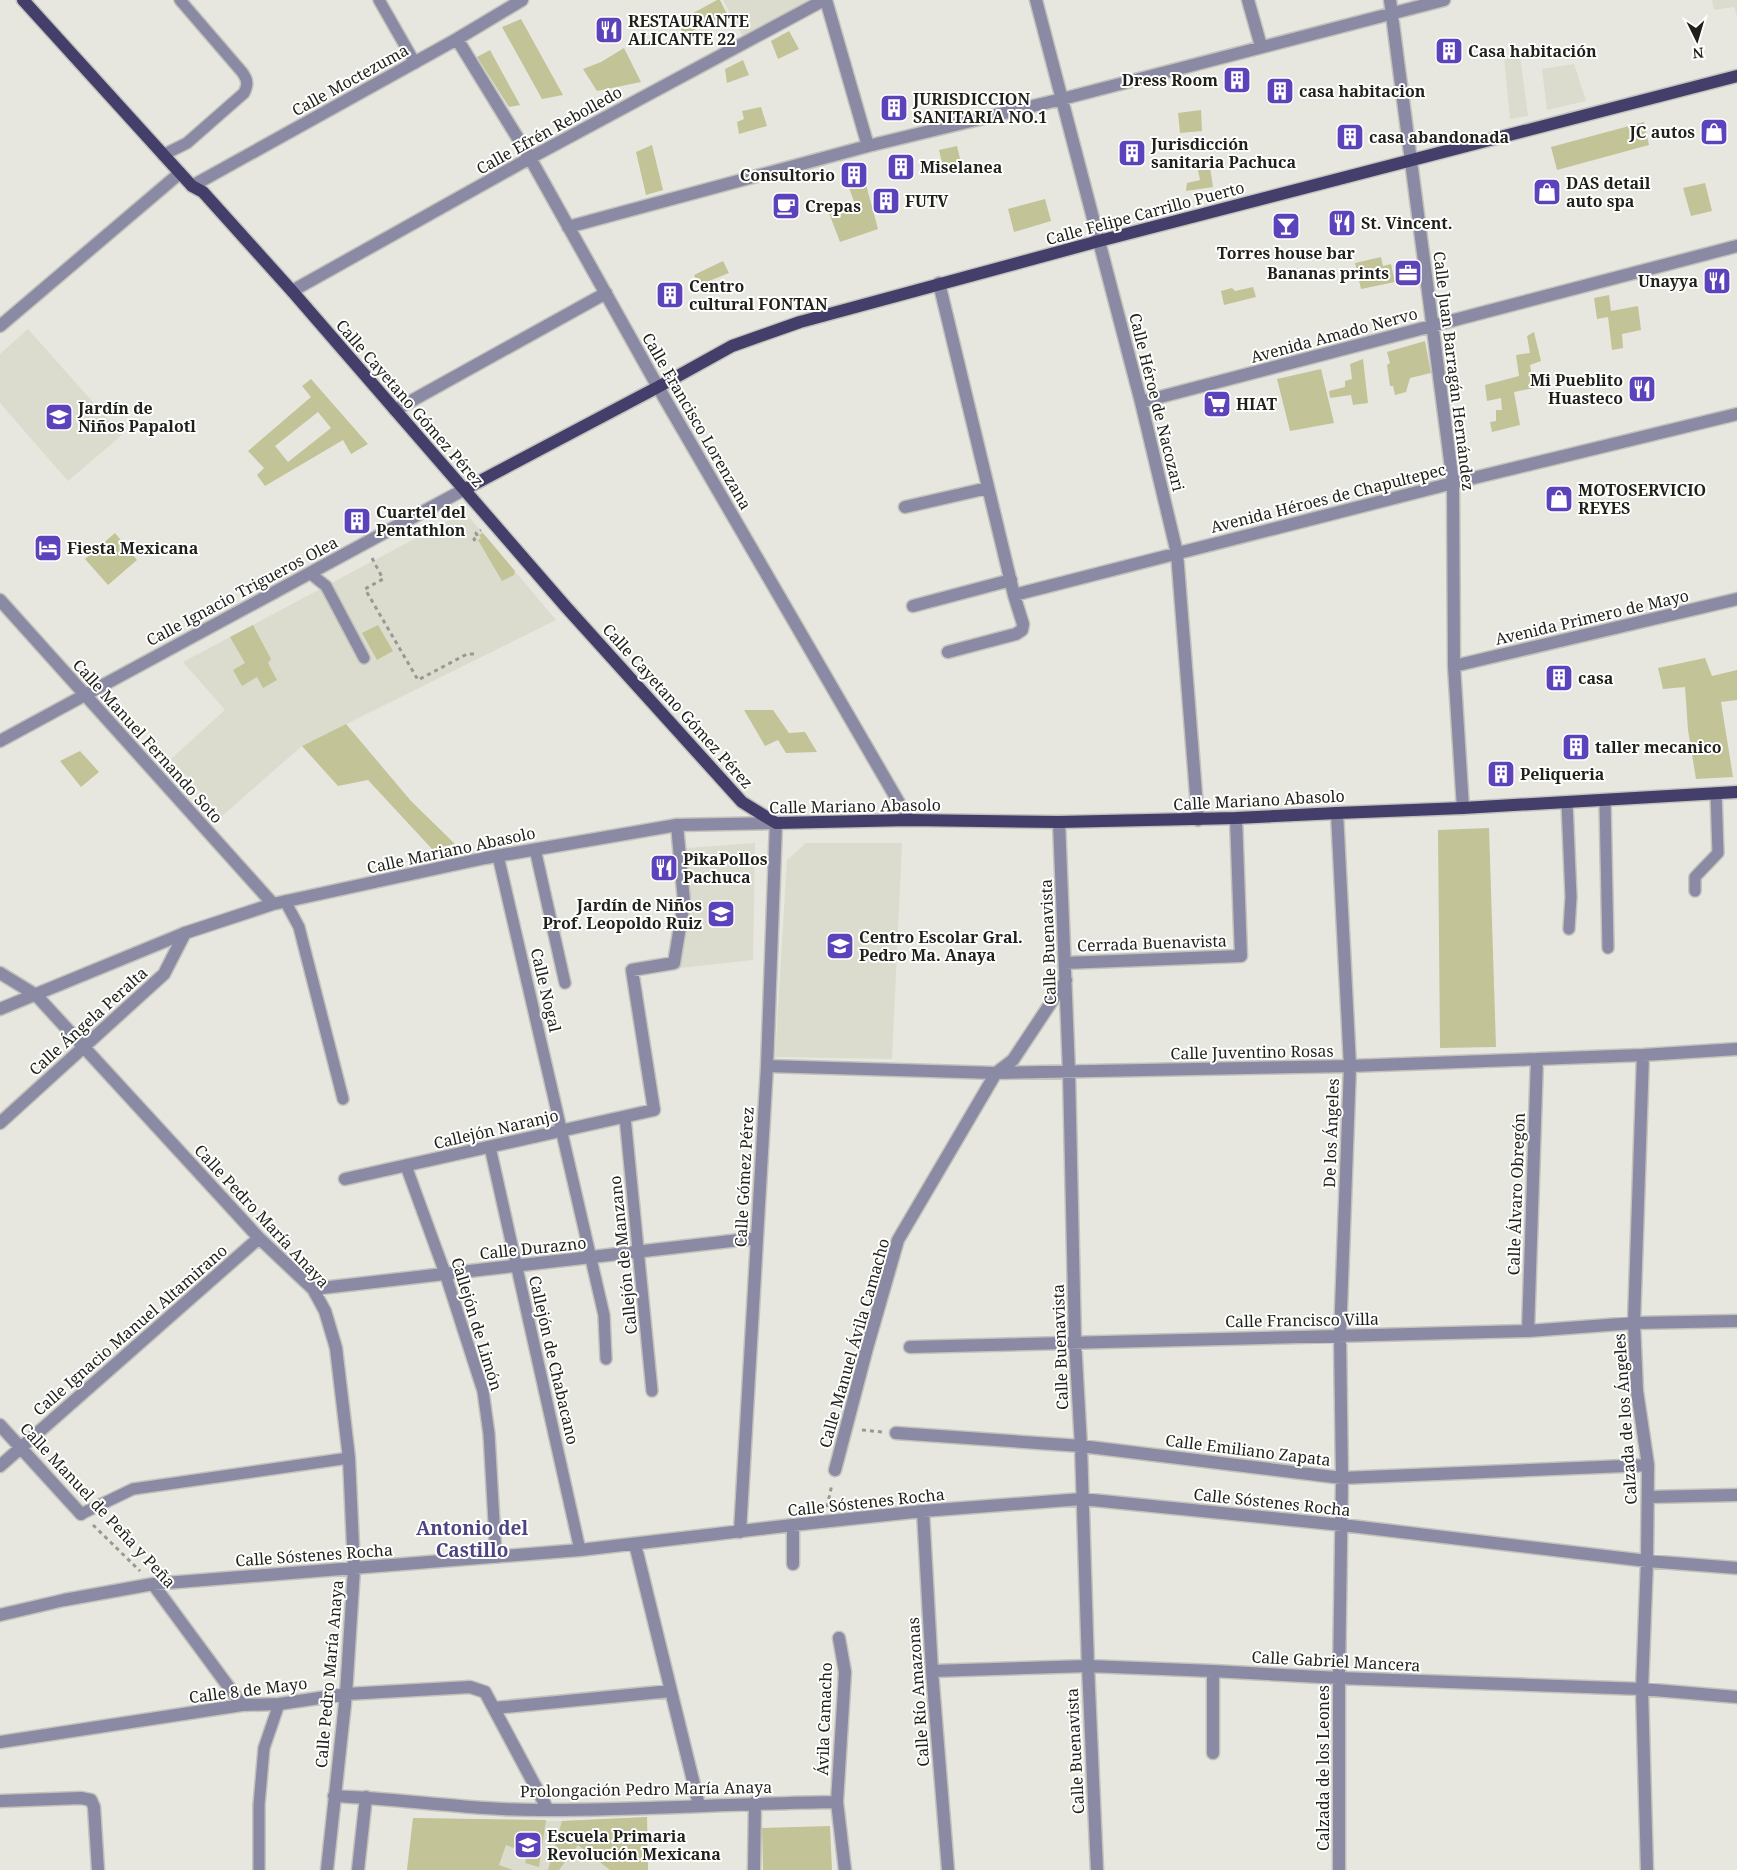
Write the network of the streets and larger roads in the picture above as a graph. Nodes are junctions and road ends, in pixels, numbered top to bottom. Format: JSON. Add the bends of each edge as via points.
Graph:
{"nodes":[{"id":1,"x":23,"y":0,"type":"edge"},
{"id":2,"x":522,"y":0,"type":"edge"},
{"id":3,"x":825,"y":0,"type":"edge"},
{"id":4,"x":1036,"y":0,"type":"edge"},
{"id":5,"x":1248,"y":0,"type":"edge"},
{"id":6,"x":1390,"y":0,"type":"edge"},
{"id":7,"x":1444,"y":0,"type":"edge"},
{"id":8,"x":1392,"y":14,"type":"junction"},
{"id":9,"x":457,"y":39,"type":"junction"},
{"id":10,"x":1261,"y":46,"type":"junction"},
{"id":11,"x":1737,"y":76,"type":"edge"},
{"id":12,"x":1062,"y":99,"type":"junction"},
{"id":13,"x":868,"y":146,"type":"junction"},
{"id":14,"x":530,"y":158,"type":"junction"},
{"id":15,"x":1411,"y":160,"type":"junction"},
{"id":16,"x":180,"y":173,"type":"junction"},
{"id":17,"x":192,"y":186,"type":"junction"},
{"id":18,"x":568,"y":227,"type":"junction"},
{"id":19,"x":1099,"y":241,"type":"junction"},
{"id":20,"x":1737,"y":246,"type":"edge"},
{"id":21,"x":940,"y":283,"type":"junction"},
{"id":22,"x":292,"y":291,"type":"junction"},
{"id":23,"x":606,"y":293,"type":"junction"},
{"id":24,"x":0,"y":326,"type":"edge"},
{"id":25,"x":1432,"y":326,"type":"junction"},
{"id":26,"x":658,"y":387,"type":"junction"},
{"id":27,"x":1141,"y":402,"type":"junction"},
{"id":28,"x":395,"y":410,"type":"junction"},
{"id":29,"x":1737,"y":414,"type":"edge"},
{"id":30,"x":1453,"y":483,"type":"junction"},
{"id":31,"x":988,"y":488,"type":"junction"},
{"id":32,"x":465,"y":489,"type":"junction"},
{"id":33,"x":905,"y":507,"type":"dead end"},
{"id":34,"x":1177,"y":553,"type":"junction"},
{"id":35,"x":1011,"y":580,"type":"junction"},
{"id":36,"x":1014,"y":595,"type":"junction"},
{"id":37,"x":1737,"y":599,"type":"edge"},
{"id":38,"x":0,"y":600,"type":"edge"},
{"id":39,"x":913,"y":606,"type":"dead end"},
{"id":40,"x":948,"y":652,"type":"dead end"},
{"id":41,"x":1454,"y":666,"type":"junction"},
{"id":42,"x":84,"y":694,"type":"junction"},
{"id":43,"x":0,"y":741,"type":"edge"},
{"id":44,"x":1737,"y":792,"type":"edge"},
{"id":45,"x":1464,"y":808,"type":"junction"},
{"id":46,"x":1337,"y":812,"type":"junction"},
{"id":47,"x":1236,"y":818,"type":"junction"},
{"id":48,"x":909,"y":820,"type":"junction"},
{"id":49,"x":1198,"y":820,"type":"junction"},
{"id":50,"x":1059,"y":822,"type":"junction"},
{"id":51,"x":776,"y":823,"type":"junction"},
{"id":52,"x":677,"y":825,"type":"junction"},
{"id":53,"x":279,"y":902,"type":"junction"},
{"id":54,"x":185,"y":933,"type":"junction"},
{"id":55,"x":1065,"y":962,"type":"junction"},
{"id":56,"x":0,"y":973,"type":"edge"},
{"id":57,"x":1066,"y":980,"type":"junction"},
{"id":58,"x":36,"y":995,"type":"junction"},
{"id":59,"x":0,"y":1009,"type":"edge"},
{"id":60,"x":85,"y":1047,"type":"junction"},
{"id":61,"x":1737,"y":1049,"type":"edge"},
{"id":62,"x":1643,"y":1055,"type":"junction"},
{"id":63,"x":1538,"y":1059,"type":"junction"},
{"id":64,"x":767,"y":1066,"type":"junction"},
{"id":65,"x":1350,"y":1066,"type":"junction"},
{"id":66,"x":1069,"y":1072,"type":"junction"},
{"id":67,"x":996,"y":1073,"type":"junction"},
{"id":68,"x":0,"y":1123,"type":"edge"},
{"id":69,"x":345,"y":1179,"type":"dead end"},
{"id":70,"x":259,"y":1238,"type":"junction"},
{"id":71,"x":757,"y":1238,"type":"junction"},
{"id":72,"x":313,"y":1289,"type":"junction"},
{"id":73,"x":1737,"y":1321,"type":"edge"},
{"id":74,"x":1634,"y":1323,"type":"junction"},
{"id":75,"x":1528,"y":1331,"type":"junction"},
{"id":76,"x":1340,"y":1336,"type":"junction"},
{"id":77,"x":1075,"y":1341,"type":"junction"},
{"id":78,"x":910,"y":1347,"type":"dead end"},
{"id":79,"x":0,"y":1425,"type":"edge"},
{"id":80,"x":896,"y":1432,"type":"road end"},
{"id":81,"x":1081,"y":1446,"type":"junction"},
{"id":82,"x":21,"y":1447,"type":"junction"},
{"id":83,"x":1648,"y":1465,"type":"junction"},
{"id":84,"x":0,"y":1466,"type":"edge"},
{"id":85,"x":835,"y":1470,"type":"road end"},
{"id":86,"x":1342,"y":1478,"type":"junction"},
{"id":87,"x":1737,"y":1495,"type":"edge"},
{"id":88,"x":1648,"y":1498,"type":"junction"},
{"id":89,"x":1082,"y":1499,"type":"junction"},
{"id":90,"x":923,"y":1512,"type":"junction"},
{"id":91,"x":81,"y":1514,"type":"road end"},
{"id":92,"x":793,"y":1525,"type":"junction"},
{"id":93,"x":1342,"y":1525,"type":"junction"},
{"id":94,"x":740,"y":1532,"type":"junction"},
{"id":95,"x":635,"y":1544,"type":"junction"},
{"id":96,"x":1647,"y":1561,"type":"junction"},
{"id":97,"x":793,"y":1564,"type":"dead end"},
{"id":98,"x":1737,"y":1568,"type":"edge"},
{"id":99,"x":354,"y":1569,"type":"junction"},
{"id":100,"x":153,"y":1584,"type":"junction"},
{"id":101,"x":0,"y":1615,"type":"edge"},
{"id":102,"x":839,"y":1638,"type":"dead end"},
{"id":103,"x":1088,"y":1666,"type":"junction"},
{"id":104,"x":932,"y":1671,"type":"junction"},
{"id":105,"x":1214,"y":1671,"type":"junction"},
{"id":106,"x":1339,"y":1678,"type":"junction"},
{"id":107,"x":1642,"y":1689,"type":"junction"},
{"id":108,"x":671,"y":1691,"type":"junction"},
{"id":109,"x":346,"y":1694,"type":"junction"},
{"id":110,"x":1737,"y":1697,"type":"edge"},
{"id":111,"x":242,"y":1705,"type":"junction"},
{"id":112,"x":494,"y":1708,"type":"junction"},
{"id":113,"x":0,"y":1742,"type":"edge"},
{"id":114,"x":1212,"y":1753,"type":"dead end"},
{"id":115,"x":334,"y":1796,"type":"junction"},
{"id":116,"x":366,"y":1797,"type":"junction"},
{"id":117,"x":0,"y":1800,"type":"edge"},
{"id":118,"x":755,"y":1802,"type":"junction"},
{"id":119,"x":836,"y":1802,"type":"junction"},
{"id":120,"x":699,"y":1806,"type":"junction"},
{"id":121,"x":548,"y":1810,"type":"junction"},
{"id":122,"x":98,"y":1870,"type":"edge"},
{"id":123,"x":327,"y":1870,"type":"edge"},
{"id":124,"x":358,"y":1870,"type":"edge"},
{"id":125,"x":754,"y":1870,"type":"edge"},
{"id":126,"x":845,"y":1870,"type":"edge"},
{"id":127,"x":948,"y":1870,"type":"edge"},
{"id":128,"x":1097,"y":1870,"type":"edge"},
{"id":129,"x":1339,"y":1870,"type":"edge"},
{"id":130,"x":1647,"y":1870,"type":"edge"}],
"edges":[{"from":1,"to":16,"type":"main road","name":"Calle Cayetano Gómez Pérez"},
{"from":2,"to":9,"type":"street","name":"Calle Moctezuma"},
{"from":3,"to":13,"type":"street"},
{"from":3,"to":14,"type":"street","name":"Calle Efrén Rebolledo"},
{"from":4,"to":12,"type":"street","name":"Calle Héroe de Nacozari"},
{"from":5,"to":10,"type":"street"},
{"from":6,"to":8,"type":"street","name":"Calle Juan Barragán Hernández"},
{"from":7,"to":8,"type":"street"},
{"from":8,"to":10,"type":"street"},
{"from":8,"to":15,"type":"street","name":"Calle Juan Barragán Hernández"},
{"from":9,"to":14,"type":"street","name":"Calle Francisco Lorenzana"},
{"from":9,"to":17,"type":"street","name":"Calle Moctezuma"},
{"from":10,"to":12,"type":"street"},
{"from":11,"to":15,"type":"main road","name":"Calle Felipe Carrillo Puerto"},
{"from":12,"to":13,"type":"street"},
{"from":12,"to":19,"type":"street","name":"Calle Héroe de Nacozari"},
{"from":13,"to":18,"type":"street"},
{"from":14,"to":18,"type":"street","name":"Calle Francisco Lorenzana"},
{"from":14,"to":22,"type":"street","name":"Calle Efrén Rebolledo"},
{"from":15,"to":19,"type":"main road","name":"Calle Felipe Carrillo Puerto"},
{"from":15,"to":25,"type":"street","name":"Calle Juan Barragán Hernández"},
{"from":16,"to":17,"type":"main road","name":"Calle Cayetano Gómez Pérez"},
{"from":16,"to":24,"type":"street"},
{"from":17,"to":22,"type":"main road","name":"Calle Cayetano Gómez Pérez","via":[[203,192]]},
{"from":18,"to":23,"type":"street","name":"Calle Francisco Lorenzana"},
{"from":19,"to":21,"type":"main road","name":"Calle Felipe Carrillo Puerto"},
{"from":19,"to":27,"type":"street","name":"Calle Héroe de Nacozari"},
{"from":20,"to":25,"type":"street","name":"Avenida Amado Nervo"},
{"from":21,"to":26,"type":"main road","name":"Calle Felipe Carrillo Puerto","via":[[800,322],[732,346]]},
{"from":21,"to":31,"type":"street"},
{"from":22,"to":28,"type":"main road","name":"Calle Cayetano Gómez Pérez"},
{"from":23,"to":26,"type":"street","name":"Calle Francisco Lorenzana"},
{"from":23,"to":28,"type":"street"},
{"from":25,"to":27,"type":"street","name":"Avenida Amado Nervo"},
{"from":25,"to":30,"type":"street","name":"Calle Juan Barragán Hernández"},
{"from":26,"to":32,"type":"main road","name":"Calle Ignacio Trigueros Olea"},
{"from":26,"to":48,"type":"street","name":"Calle Francisco Lorenzana"},
{"from":27,"to":34,"type":"street","name":"Calle Héroe de Nacozari"},
{"from":28,"to":32,"type":"main road","name":"Calle Cayetano Gómez Pérez"},
{"from":29,"to":30,"type":"street","name":"Avenida Héroes de Chapultepec"},
{"from":30,"to":34,"type":"street","name":"Avenida Héroes de Chapultepec"},
{"from":30,"to":41,"type":"street","name":"Calle Juan Barragán Hernández"},
{"from":31,"to":33,"type":"street"},
{"from":31,"to":35,"type":"street"},
{"from":32,"to":42,"type":"street","name":"Calle Ignacio Trigueros Olea"},
{"from":32,"to":51,"type":"main road","name":"Calle Cayetano Gómez Pérez","via":[[566,607],[742,802]]},
{"from":34,"to":36,"type":"street","name":"Avenida Héroes de Chapultepec"},
{"from":34,"to":49,"type":"street","name":"Calle Héroe de Nacozari"},
{"from":35,"to":36,"type":"street"},
{"from":35,"to":39,"type":"street"},
{"from":36,"to":40,"type":"street","via":[[1022,630]]},
{"from":37,"to":41,"type":"street","name":"Avenida Primero de Mayo"},
{"from":38,"to":42,"type":"street","name":"Calle Manuel Fernando Soto"},
{"from":41,"to":45,"type":"street","name":"Calle Juan Barragán Hernández"},
{"from":42,"to":43,"type":"street","name":"Calle Ignacio Trigueros Olea"},
{"from":42,"to":53,"type":"street","name":"Calle Manuel Fernando Soto"},
{"from":44,"to":45,"type":"main road","name":"Calle Mariano Abasolo"},
{"from":45,"to":46,"type":"main road","name":"Calle Mariano Abasolo"},
{"from":46,"to":47,"type":"main road","name":"Calle Mariano Abasolo"},
{"from":46,"to":65,"type":"street","name":"De los Ángeles"},
{"from":47,"to":49,"type":"main road","name":"Calle Mariano Abasolo"},
{"from":47,"to":55,"type":"street","name":"Cerrada Buenavista","via":[[1241,956]]},
{"from":48,"to":50,"type":"main road","name":"Calle Mariano Abasolo"},
{"from":48,"to":51,"type":"main road","name":"Calle Mariano Abasolo"},
{"from":49,"to":50,"type":"main road","name":"Calle Mariano Abasolo"},
{"from":50,"to":55,"type":"street","name":"Calle Buenavista"},
{"from":51,"to":52,"type":"street","name":"Calle Mariano Abasolo"},
{"from":51,"to":64,"type":"street","name":"Calle Gómez Pérez"},
{"from":52,"to":53,"type":"street","name":"Calle Mariano Abasolo","via":[[536,848]]},
{"from":52,"to":69,"type":"street","name":"Callejón Naranjo","via":[[684,902],[674,963],[632,970],[654,1110]]},
{"from":53,"to":54,"type":"street","name":"Calle Mariano Abasolo"},
{"from":54,"to":58,"type":"street","name":"Calle Mariano Abasolo"},
{"from":54,"to":60,"type":"street","name":"Calle Ángela Peralta","via":[[164,974]]},
{"from":55,"to":57,"type":"street","name":"Calle Buenavista"},
{"from":56,"to":58,"type":"street","name":"Calle Pedro María Anaya"},
{"from":57,"to":66,"type":"street","name":"Calle Buenavista"},
{"from":57,"to":67,"type":"street","name":"Calle Manuel Ávila Camacho","via":[[1012,1060]]},
{"from":58,"to":59,"type":"street","name":"Calle Mariano Abasolo"},
{"from":58,"to":60,"type":"street","name":"Calle Pedro María Anaya"},
{"from":60,"to":68,"type":"street","name":"Calle Ángela Peralta"},
{"from":60,"to":70,"type":"street","name":"Calle Pedro María Anaya"},
{"from":61,"to":62,"type":"street","name":"Calle Juventino Rosas"},
{"from":62,"to":63,"type":"street","name":"Calle Juventino Rosas"},
{"from":62,"to":74,"type":"street","name":"Calzada de los Ángeles"},
{"from":63,"to":65,"type":"street","name":"Calle Juventino Rosas"},
{"from":63,"to":75,"type":"street","name":"Calle Álvaro Obregón"},
{"from":64,"to":67,"type":"street","name":"Calle Juventino Rosas"},
{"from":64,"to":71,"type":"street","name":"Calle Gómez Pérez"},
{"from":65,"to":66,"type":"street","name":"Calle Juventino Rosas"},
{"from":65,"to":76,"type":"street","name":"De los Ángeles"},
{"from":66,"to":67,"type":"street","name":"Calle Juventino Rosas"},
{"from":66,"to":77,"type":"street","name":"Calle Buenavista"},
{"from":67,"to":85,"type":"street","name":"Calle Manuel Ávila Camacho","via":[[898,1240]]},
{"from":70,"to":72,"type":"street","name":"Calle Pedro María Anaya"},
{"from":70,"to":82,"type":"street","name":"Calle Ignacio Manuel Altamirano"},
{"from":71,"to":72,"type":"street","name":"Calle Durazno"},
{"from":71,"to":94,"type":"street","name":"Calle Gómez Pérez"},
{"from":72,"to":99,"type":"street","name":"Calle Pedro María Anaya","via":[[325,1311],[336,1348],[349,1458]]},
{"from":73,"to":74,"type":"street","name":"Calle Francisco Villa"},
{"from":74,"to":75,"type":"street","name":"Calle Francisco Villa"},
{"from":74,"to":83,"type":"street","name":"Calzada de los Ángeles","via":[[1637,1391]]},
{"from":75,"to":76,"type":"street","name":"Calle Francisco Villa"},
{"from":76,"to":77,"type":"street","name":"Calle Francisco Villa"},
{"from":76,"to":86,"type":"street","name":"Calzada de los Leones"},
{"from":77,"to":78,"type":"street","name":"Calle Francisco Villa"},
{"from":77,"to":81,"type":"street","name":"Calle Buenavista"},
{"from":79,"to":82,"type":"street","name":"Calle Manuel de Peña y Peña"},
{"from":80,"to":81,"type":"street","name":"Calle Emiliano Zapata"},
{"from":81,"to":86,"type":"street","name":"Calle Emiliano Zapata"},
{"from":81,"to":89,"type":"street","name":"Calle Buenavista"},
{"from":82,"to":84,"type":"street","name":"Calle Ignacio Manuel Altamirano"},
{"from":82,"to":91,"type":"street","name":"Calle Manuel de Peña y Peña"},
{"from":83,"to":86,"type":"street","name":"Calle Emiliano Zapata"},
{"from":83,"to":88,"type":"street","name":"Calzada de los Ángeles"},
{"from":86,"to":93,"type":"street","name":"Calzada de los Leones"},
{"from":87,"to":88,"type":"street"},
{"from":88,"to":96,"type":"street","name":"Calzada de los Ángeles"},
{"from":89,"to":90,"type":"street","name":"Calle Sóstenes Rocha"},
{"from":89,"to":93,"type":"street","name":"Calle Sóstenes Rocha"},
{"from":89,"to":103,"type":"street","name":"Calle Buenavista"},
{"from":90,"to":92,"type":"street","name":"Calle Sóstenes Rocha"},
{"from":90,"to":104,"type":"street","name":"Calle Río Amazonas"},
{"from":92,"to":94,"type":"street","name":"Calle Sóstenes Rocha"},
{"from":92,"to":97,"type":"street"},
{"from":93,"to":96,"type":"street","name":"Calle Sóstenes Rocha"},
{"from":93,"to":106,"type":"street","name":"Calzada de los Leones"},
{"from":94,"to":95,"type":"street","name":"Calle Sóstenes Rocha"},
{"from":95,"to":99,"type":"street","name":"Calle Sóstenes Rocha"},
{"from":95,"to":108,"type":"street"},
{"from":96,"to":98,"type":"street","name":"Calle Sóstenes Rocha"},
{"from":96,"to":107,"type":"street","name":"Calzada de los Ángeles"},
{"from":99,"to":100,"type":"street","name":"Calle Sóstenes Rocha"},
{"from":99,"to":109,"type":"street","name":"Calle Pedro María Anaya"},
{"from":100,"to":101,"type":"street","name":"Calle Sóstenes Rocha"},
{"from":100,"to":111,"type":"street","name":"Calle Manuel de Peña y Peña"},
{"from":102,"to":119,"type":"street","name":"Ávila Camacho","via":[[845,1672]]},
{"from":103,"to":104,"type":"street","name":"Calle Gabriel Mancera"},
{"from":103,"to":105,"type":"street","name":"Calle Gabriel Mancera"},
{"from":103,"to":128,"type":"street","name":"Calle Buenavista"},
{"from":104,"to":127,"type":"street","name":"Calle Río Amazonas"},
{"from":105,"to":106,"type":"street","name":"Calle Gabriel Mancera"},
{"from":105,"to":114,"type":"street"},
{"from":106,"to":107,"type":"street","name":"Calle Gabriel Mancera"},
{"from":106,"to":129,"type":"street","name":"Calzada de los Leones"},
{"from":107,"to":110,"type":"street","name":"Calle Gabriel Mancera"},
{"from":107,"to":130,"type":"street","name":"Calzada de los Ángeles"},
{"from":108,"to":112,"type":"street"},
{"from":108,"to":120,"type":"street"},
{"from":109,"to":111,"type":"street","name":"Calle 8 de Mayo","via":[[279,1704]]},
{"from":109,"to":112,"type":"street","name":"Calle 8 de Mayo","via":[[470,1687],[485,1692]]},
{"from":109,"to":115,"type":"street","name":"Calle Pedro María Anaya"},
{"from":111,"to":113,"type":"street","name":"Calle 8 de Mayo"},
{"from":112,"to":121,"type":"street","name":"Calle 8 de Mayo"},
{"from":115,"to":116,"type":"street","name":"Prolongación Pedro María Anaya"},
{"from":115,"to":123,"type":"street","name":"Calle Pedro María Anaya"},
{"from":116,"to":121,"type":"street","name":"Prolongación Pedro María Anaya"},
{"from":116,"to":124,"type":"street"},
{"from":117,"to":122,"type":"street","via":[[92,1800]]},
{"from":118,"to":119,"type":"street","name":"Prolongación Pedro María Anaya"},
{"from":118,"to":120,"type":"street","name":"Prolongación Pedro María Anaya"},
{"from":118,"to":125,"type":"street"},
{"from":119,"to":126,"type":"street","name":"Ávila Camacho"},
{"from":120,"to":121,"type":"street","name":"Prolongación Pedro María Anaya"}]}
